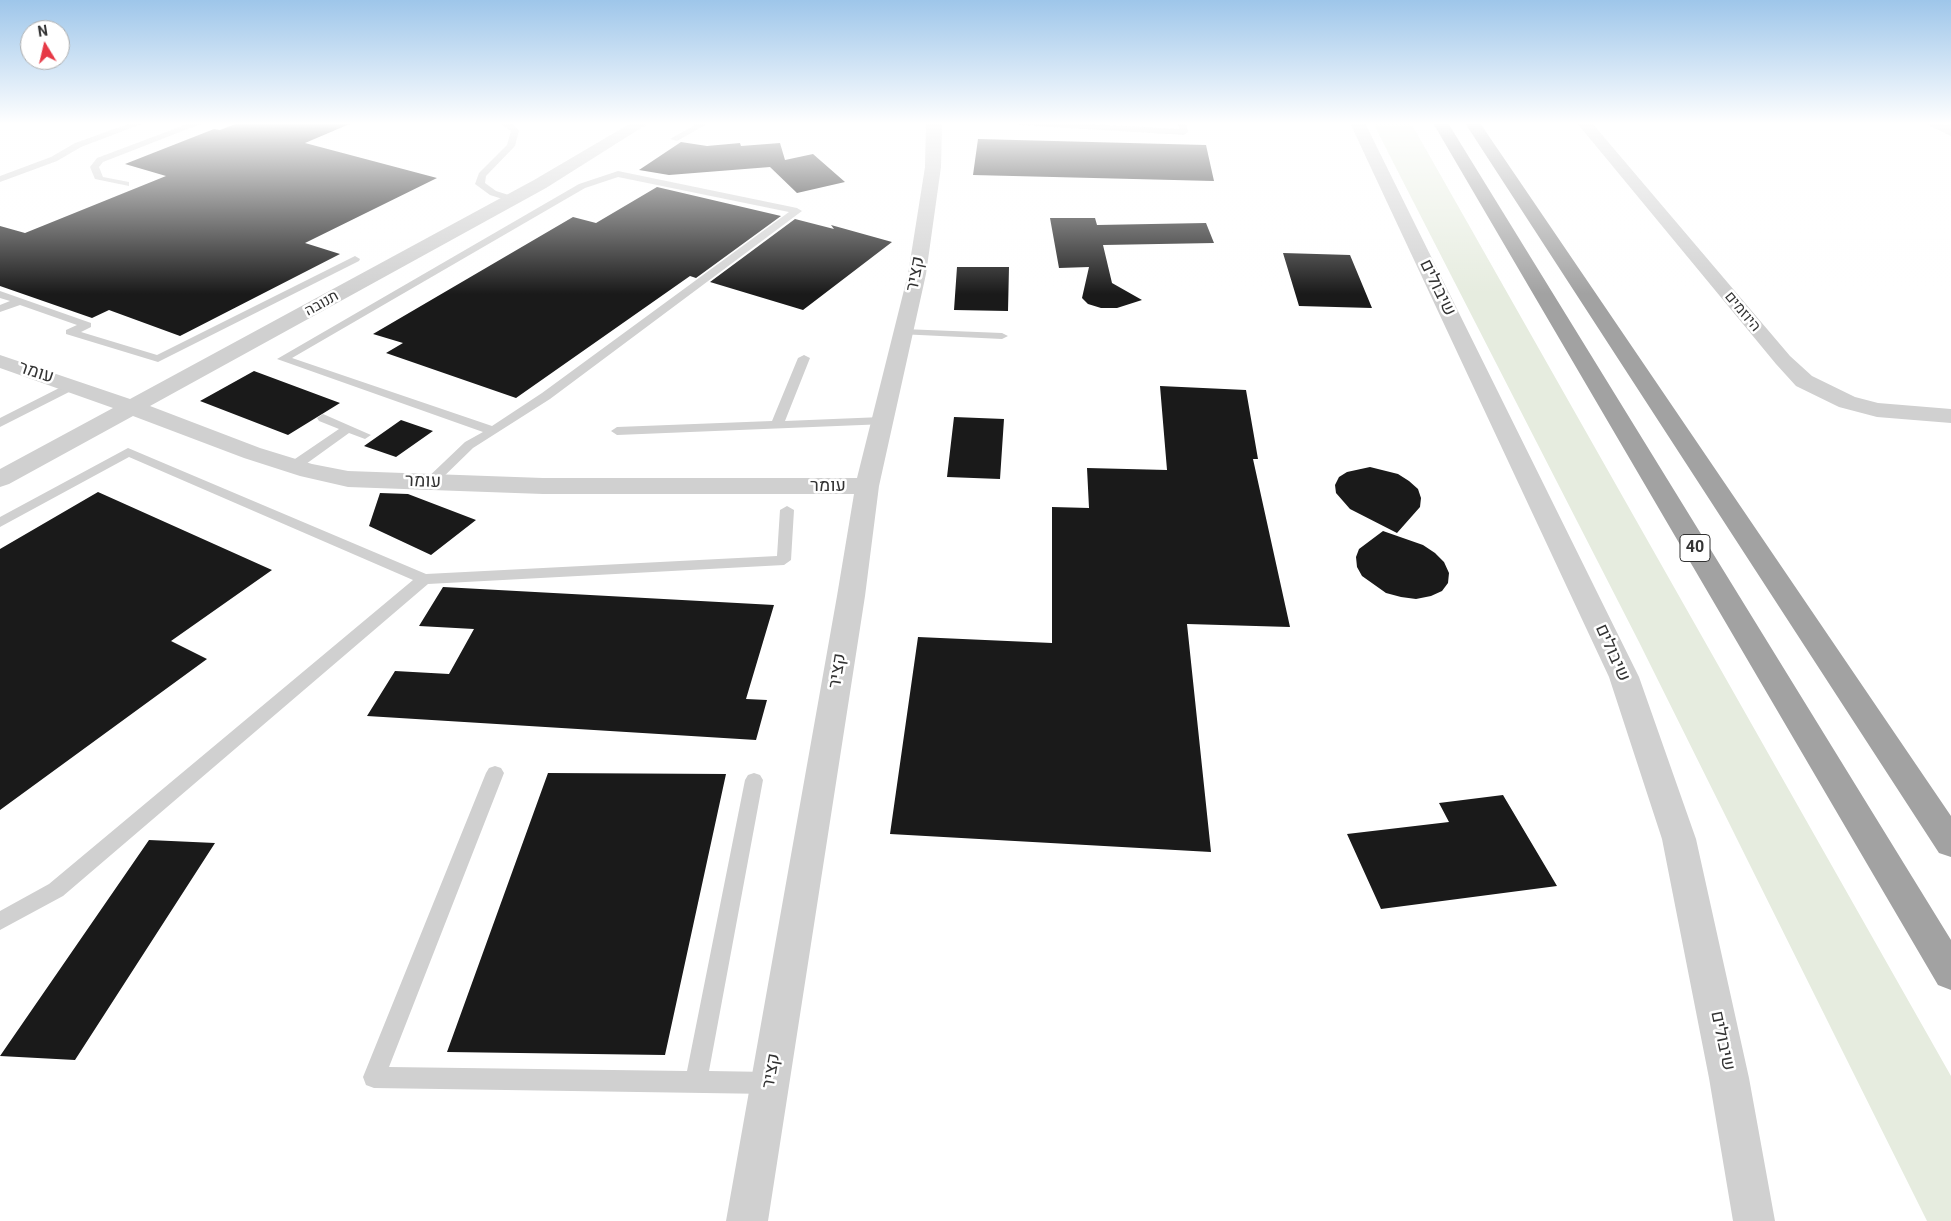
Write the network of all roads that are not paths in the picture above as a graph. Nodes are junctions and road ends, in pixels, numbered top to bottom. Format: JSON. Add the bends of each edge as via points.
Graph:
{"nodes":[{"id":1,"x":105,"y":180,"type":"edge"},
{"id":2,"x":481,"y":180,"type":"edge"},
{"id":3,"x":545,"y":180,"type":"edge"},
{"id":4,"x":596,"y":180,"type":"edge"},
{"id":5,"x":648,"y":180,"type":"edge"},
{"id":6,"x":931,"y":180,"type":"edge"},
{"id":7,"x":1384,"y":180,"type":"edge"},
{"id":8,"x":1474,"y":180,"type":"edge"},
{"id":9,"x":1510,"y":180,"type":"edge"},
{"id":10,"x":1632,"y":180,"type":"edge"},
{"id":11,"x":126,"y":184,"type":"dead end"},
{"id":12,"x":512,"y":199,"type":"junction"},
{"id":13,"x":355,"y":259,"type":"dead end"},
{"id":14,"x":0,"y":294,"type":"edge"},
{"id":15,"x":18,"y":301,"type":"junction"},
{"id":16,"x":0,"y":309,"type":"edge"},
{"id":17,"x":903,"y":332,"type":"junction"},
{"id":18,"x":1002,"y":336,"type":"dead end"},
{"id":19,"x":804,"y":358,"type":"dead end"},
{"id":20,"x":0,"y":361,"type":"edge"},
{"id":21,"x":73,"y":385,"type":"junction"},
{"id":22,"x":134,"y":408,"type":"junction"},
{"id":23,"x":1951,"y":416,"type":"edge"},
{"id":24,"x":323,"y":418,"type":"dead end"},
{"id":25,"x":882,"y":421,"type":"junction"},
{"id":26,"x":0,"y":423,"type":"edge"},
{"id":27,"x":777,"y":425,"type":"junction"},
{"id":28,"x":348,"y":428,"type":"junction"},
{"id":29,"x":493,"y":431,"type":"junction"},
{"id":30,"x":617,"y":431,"type":"dead end"},
{"id":31,"x":365,"y":435,"type":"dead end"},
{"id":32,"x":294,"y":466,"type":"junction"},
{"id":33,"x":0,"y":479,"type":"edge"},
{"id":34,"x":430,"y":482,"type":"junction"},
{"id":35,"x":867,"y":486,"type":"junction"},
{"id":36,"x":787,"y":510,"type":"dead end"},
{"id":37,"x":0,"y":523,"type":"edge"},
{"id":38,"x":424,"y":579,"type":"junction"},
{"id":39,"x":495,"y":773,"type":"dead end"},
{"id":40,"x":754,"y":780,"type":"dead end"},
{"id":41,"x":1951,"y":843,"type":"edge"},
{"id":42,"x":0,"y":921,"type":"edge"},
{"id":43,"x":1951,"y":973,"type":"edge"},
{"id":44,"x":696,"y":1081,"type":"junction"},
{"id":45,"x":770,"y":1083,"type":"junction"},
{"id":46,"x":747,"y":1221,"type":"edge"},
{"id":47,"x":1754,"y":1221,"type":"edge"}],
"edges":[{"from":1,"to":11,"type":"lane"},
{"from":2,"to":12,"type":"lane","via":[[480,184],[493,193]]},
{"from":3,"to":12,"type":"street","name":"תנובה"},
{"from":4,"to":29,"type":"lane","via":[[283,359]]},
{"from":5,"to":29,"type":"lane","via":[[797,210],[546,396]]},
{"from":6,"to":17,"type":"street","name":"קציר","via":[[917,274]]},
{"from":7,"to":47,"type":"street","name":"שיבולים","via":[[1624,678],[1679,839],[1729,1078]]},
{"from":8,"to":43,"type":"highway","number":"40"},
{"from":9,"to":41,"type":"highway"},
{"from":10,"to":23,"type":"street","name":"היוזמים","via":[[1804,381],[1847,402],[1877,410]]},
{"from":12,"to":22,"type":"street","name":"תנובה"},
{"from":13,"to":15,"type":"lane","via":[[158,360],[70,332],[87,325]]},
{"from":14,"to":15,"type":"lane"},
{"from":15,"to":16,"type":"lane"},
{"from":17,"to":18,"type":"lane"},
{"from":17,"to":25,"type":"street","name":"קציר"},
{"from":19,"to":27,"type":"lane"},
{"from":20,"to":21,"type":"street","name":"עומר"},
{"from":21,"to":22,"type":"street","name":"עומר"},
{"from":21,"to":26,"type":"lane"},
{"from":22,"to":32,"type":"street","name":"עומר"},
{"from":22,"to":33,"type":"street","name":"תנובה"},
{"from":24,"to":28,"type":"lane"},
{"from":25,"to":27,"type":"lane"},
{"from":25,"to":35,"type":"street","name":"קציר"},
{"from":27,"to":30,"type":"lane"},
{"from":28,"to":31,"type":"lane"},
{"from":28,"to":32,"type":"lane"},
{"from":29,"to":34,"type":"lane","via":[[469,445]]},
{"from":32,"to":34,"type":"street","name":"עומר","via":[[348,479]]},
{"from":34,"to":35,"type":"street","name":"עומר","via":[[543,486]]},
{"from":35,"to":45,"type":"street","name":"קציר"},
{"from":36,"to":38,"type":"lane","via":[[784,560]]},
{"from":37,"to":38,"type":"lane","via":[[128,452]]},
{"from":38,"to":42,"type":"lane","via":[[56,890]]},
{"from":39,"to":44,"type":"lane","via":[[374,1077]]},
{"from":40,"to":44,"type":"lane"},
{"from":44,"to":45,"type":"lane"},
{"from":45,"to":46,"type":"street","name":"קציר"}]}
